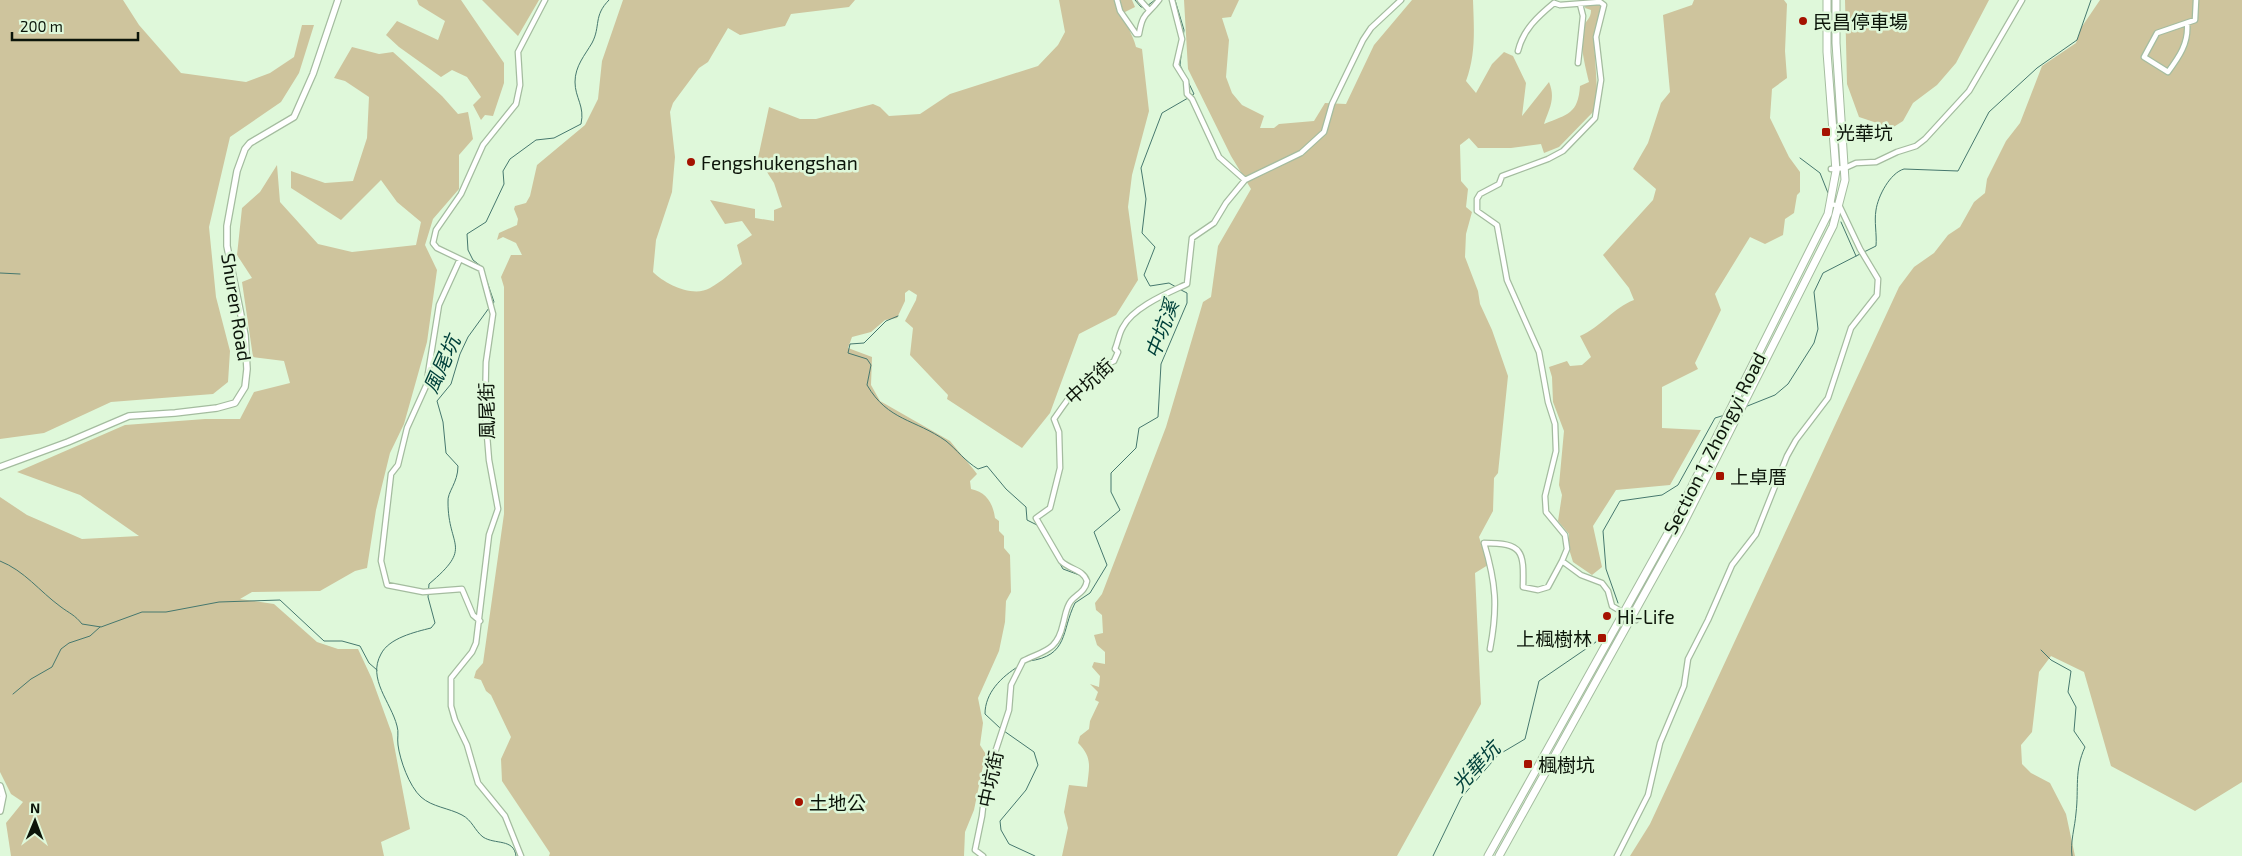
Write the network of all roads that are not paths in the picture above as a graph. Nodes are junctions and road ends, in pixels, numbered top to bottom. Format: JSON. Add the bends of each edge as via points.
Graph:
{"nodes":[{"id":1,"x":338,"y":0,"type":"edge"},
{"id":2,"x":545,"y":0,"type":"edge"},
{"id":3,"x":1117,"y":0,"type":"edge"},
{"id":4,"x":1140,"y":0,"type":"edge"},
{"id":5,"x":1159,"y":0,"type":"edge"},
{"id":6,"x":1172,"y":0,"type":"edge"},
{"id":7,"x":1401,"y":0,"type":"edge"},
{"id":8,"x":1828,"y":0,"type":"edge"},
{"id":9,"x":1836,"y":0,"type":"edge"},
{"id":10,"x":2022,"y":0,"type":"edge"},
{"id":11,"x":2196,"y":0,"type":"edge"},
{"id":12,"x":1554,"y":2,"type":"edge"},
{"id":13,"x":1580,"y":4,"type":"junction"},
{"id":14,"x":1146,"y":7,"type":"junction"},
{"id":15,"x":2187,"y":23,"type":"junction"},
{"id":16,"x":1518,"y":52,"type":"dead end"},
{"id":17,"x":1578,"y":63,"type":"dead end"},
{"id":18,"x":1845,"y":168,"type":"junction"},
{"id":19,"x":1834,"y":169,"type":"junction"},
{"id":20,"x":1245,"y":180,"type":"junction"},
{"id":21,"x":1832,"y":204,"type":"junction"},
{"id":22,"x":1840,"y":207,"type":"junction"},
{"id":23,"x":460,"y":259,"type":"junction"},
{"id":24,"x":1714,"y":438,"type":"junction"},
{"id":25,"x":1726,"y":444,"type":"junction"},
{"id":26,"x":0,"y":467,"type":"edge"},
{"id":27,"x":1562,"y":560,"type":"junction"},
{"id":28,"x":1624,"y":613,"type":"junction"},
{"id":29,"x":1634,"y":619,"type":"junction"},
{"id":30,"x":480,"y":621,"type":"junction"},
{"id":31,"x":1490,"y":648,"type":"dead end"},
{"id":32,"x":1549,"y":743,"type":"junction"},
{"id":33,"x":1561,"y":750,"type":"junction"},
{"id":34,"x":0,"y":786,"type":"edge"},
{"id":35,"x":0,"y":811,"type":"edge"},
{"id":36,"x":521,"y":856,"type":"edge"},
{"id":37,"x":983,"y":856,"type":"edge"},
{"id":38,"x":1488,"y":856,"type":"edge"},
{"id":39,"x":1499,"y":856,"type":"edge"},
{"id":40,"x":1617,"y":856,"type":"edge"}],
"edges":[{"from":1,"to":26,"type":"street","name":"Shuren Road","via":[[313,74],[294,117],[250,143],[237,171],[227,226],[227,246],[245,335],[246,369],[245,387],[235,403],[176,414],[129,416]]},
{"from":2,"to":23,"type":"street","name":"風尾街","via":[[518,52],[520,86],[516,104],[482,145],[462,194],[436,230],[433,242],[437,248]]},
{"from":3,"to":14,"type":"street","via":[[1120,11],[1136,34],[1139,34]]},
{"from":4,"to":14,"type":"street"},
{"from":5,"to":14,"type":"street"},
{"from":6,"to":20,"type":"street","via":[[1182,39],[1176,65],[1186,81],[1187,94],[1219,157]]},
{"from":7,"to":20,"type":"street","name":"中坑街","via":[[1371,28],[1332,104],[1324,132],[1301,153]]},
{"from":8,"to":19,"type":"main road","name":"Section 1, Zhongyi Road"},
{"from":9,"to":18,"type":"main road","name":"Section 1, Zhongyi Road"},
{"from":10,"to":18,"type":"street","via":[[1969,91],[1925,139],[1916,146],[1876,162]]},
{"from":11,"to":15,"type":"street","via":[[2195,20]]},
{"from":12,"to":13,"type":"street"},
{"from":12,"to":16,"type":"street","via":[[1532,23],[1522,37]]},
{"from":13,"to":17,"type":"street","via":[[1583,16]]},
{"from":13,"to":27,"type":"street","via":[[1604,4],[1596,38],[1601,80],[1594,118],[1563,151],[1548,160],[1502,176],[1499,184],[1480,194],[1477,206],[1477,211],[1497,225],[1507,280],[1539,352],[1555,424],[1556,451],[1545,488],[1546,512],[1565,536],[1567,549]]},
{"from":15,"to":15,"type":"street","via":[[2157,33],[2144,57],[2168,72],[2186,40]]},
{"from":18,"to":19,"type":"street"},
{"from":18,"to":22,"type":"main road","name":"Section 1, Zhongyi Road"},
{"from":19,"to":21,"type":"main road","name":"Section 1, Zhongyi Road"},
{"from":20,"to":37,"type":"street","name":"中坑街","via":[[1214,223],[1192,238],[1187,284],[1154,299],[1123,326],[1114,362],[1107,364],[1067,398],[1054,419],[1059,432],[1060,468],[1050,508],[1036,518],[1061,561],[1083,574],[1086,586],[1071,601],[1054,645],[1022,663],[1011,685],[1009,710],[984,790],[975,850]]},
{"from":21,"to":22,"type":"street"},
{"from":21,"to":24,"type":"main road","name":"Section 1, Zhongyi Road","via":[[1740,392]]},
{"from":22,"to":25,"type":"main road","name":"Section 1, Zhongyi Road","via":[[1834,226]]},
{"from":22,"to":40,"type":"street","via":[[1878,279],[1877,295],[1851,328],[1828,398],[1787,456],[1756,534],[1732,565],[1688,659],[1684,686],[1660,742],[1648,795]]},
{"from":23,"to":30,"type":"street","name":"風尾街","via":[[480,269],[493,314],[486,362],[485,410],[489,460],[498,509],[489,535]]},
{"from":23,"to":30,"type":"street","via":[[439,305],[426,386],[408,428],[398,464],[391,474],[380,561],[387,585],[428,592],[462,589],[473,615]]},
{"from":24,"to":25,"type":"main road"},
{"from":24,"to":28,"type":"main road","name":"Section 1, Zhongyi Road","via":[[1672,526]]},
{"from":25,"to":29,"type":"main road","name":"Section 1, Zhongyi Road"},
{"from":27,"to":28,"type":"street","via":[[1581,575],[1602,583],[1612,606]]},
{"from":27,"to":31,"type":"street","via":[[1548,587],[1532,590],[1523,587],[1523,560],[1517,550],[1509,543],[1484,542],[1494,575],[1496,618]]},
{"from":28,"to":29,"type":"street"},
{"from":28,"to":32,"type":"main road","name":"Section 1, Zhongyi Road"},
{"from":29,"to":33,"type":"main road","name":"Section 1, Zhongyi Road"},
{"from":30,"to":36,"type":"street","name":"風尾街","via":[[472,652],[451,678],[451,706],[478,784],[505,816]]},
{"from":32,"to":33,"type":"main road"},
{"from":32,"to":38,"type":"main road","name":"Section 1, Zhongyi Road"},
{"from":33,"to":39,"type":"main road","name":"Section 1, Zhongyi Road"},
{"from":34,"to":35,"type":"street","via":[[3,796]]}]}
